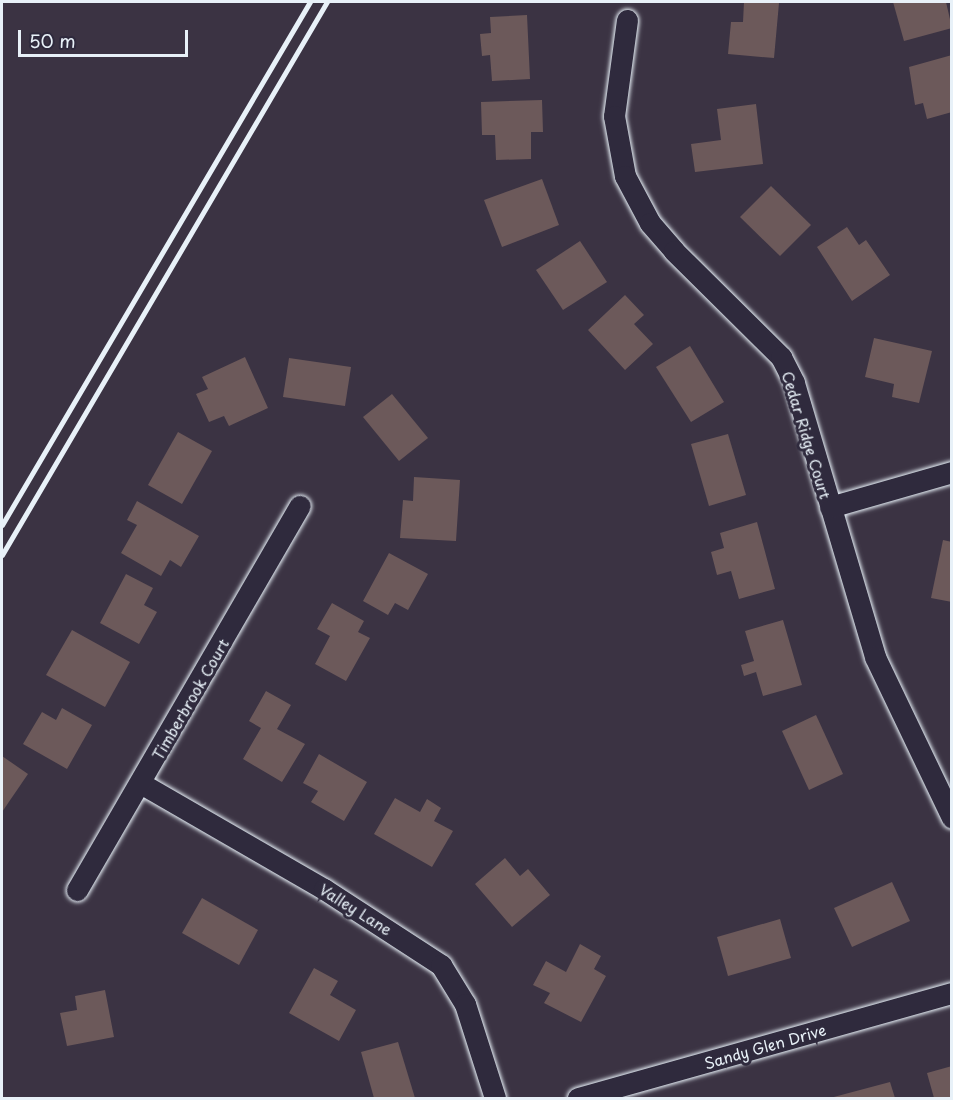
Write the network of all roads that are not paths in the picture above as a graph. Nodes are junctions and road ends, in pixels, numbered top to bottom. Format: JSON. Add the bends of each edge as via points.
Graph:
{"nodes":[{"id":1,"x":627,"y":20,"type":"dead end"},
{"id":2,"x":951,"y":472,"type":"edge"},
{"id":3,"x":300,"y":506,"type":"dead end"},
{"id":4,"x":830,"y":507,"type":"junction"},
{"id":5,"x":142,"y":784,"type":"junction"},
{"id":6,"x":951,"y":819,"type":"edge"},
{"id":7,"x":77,"y":890,"type":"dead end"},
{"id":8,"x":951,"y":993,"type":"edge"},
{"id":9,"x":495,"y":1098,"type":"edge"},
{"id":10,"x":578,"y":1098,"type":"edge"}],
"edges":[{"from":1,"to":4,"type":"street","name":"Cedar Ridge Court","via":[[614,116],[620,158],[632,193],[674,250],[782,357],[794,383]]},
{"from":2,"to":4,"type":"street"},
{"from":3,"to":5,"type":"street","name":"Timberbrook Court"},
{"from":4,"to":6,"type":"street","name":"Cedar Ridge Court","via":[[875,657]]},
{"from":5,"to":7,"type":"street","name":"Timberbrook Court"},
{"from":5,"to":9,"type":"street","name":"Valley Lane","via":[[324,889],[441,965],[465,1004]]},
{"from":8,"to":10,"type":"street","name":"Sandy Glen Drive"}]}
